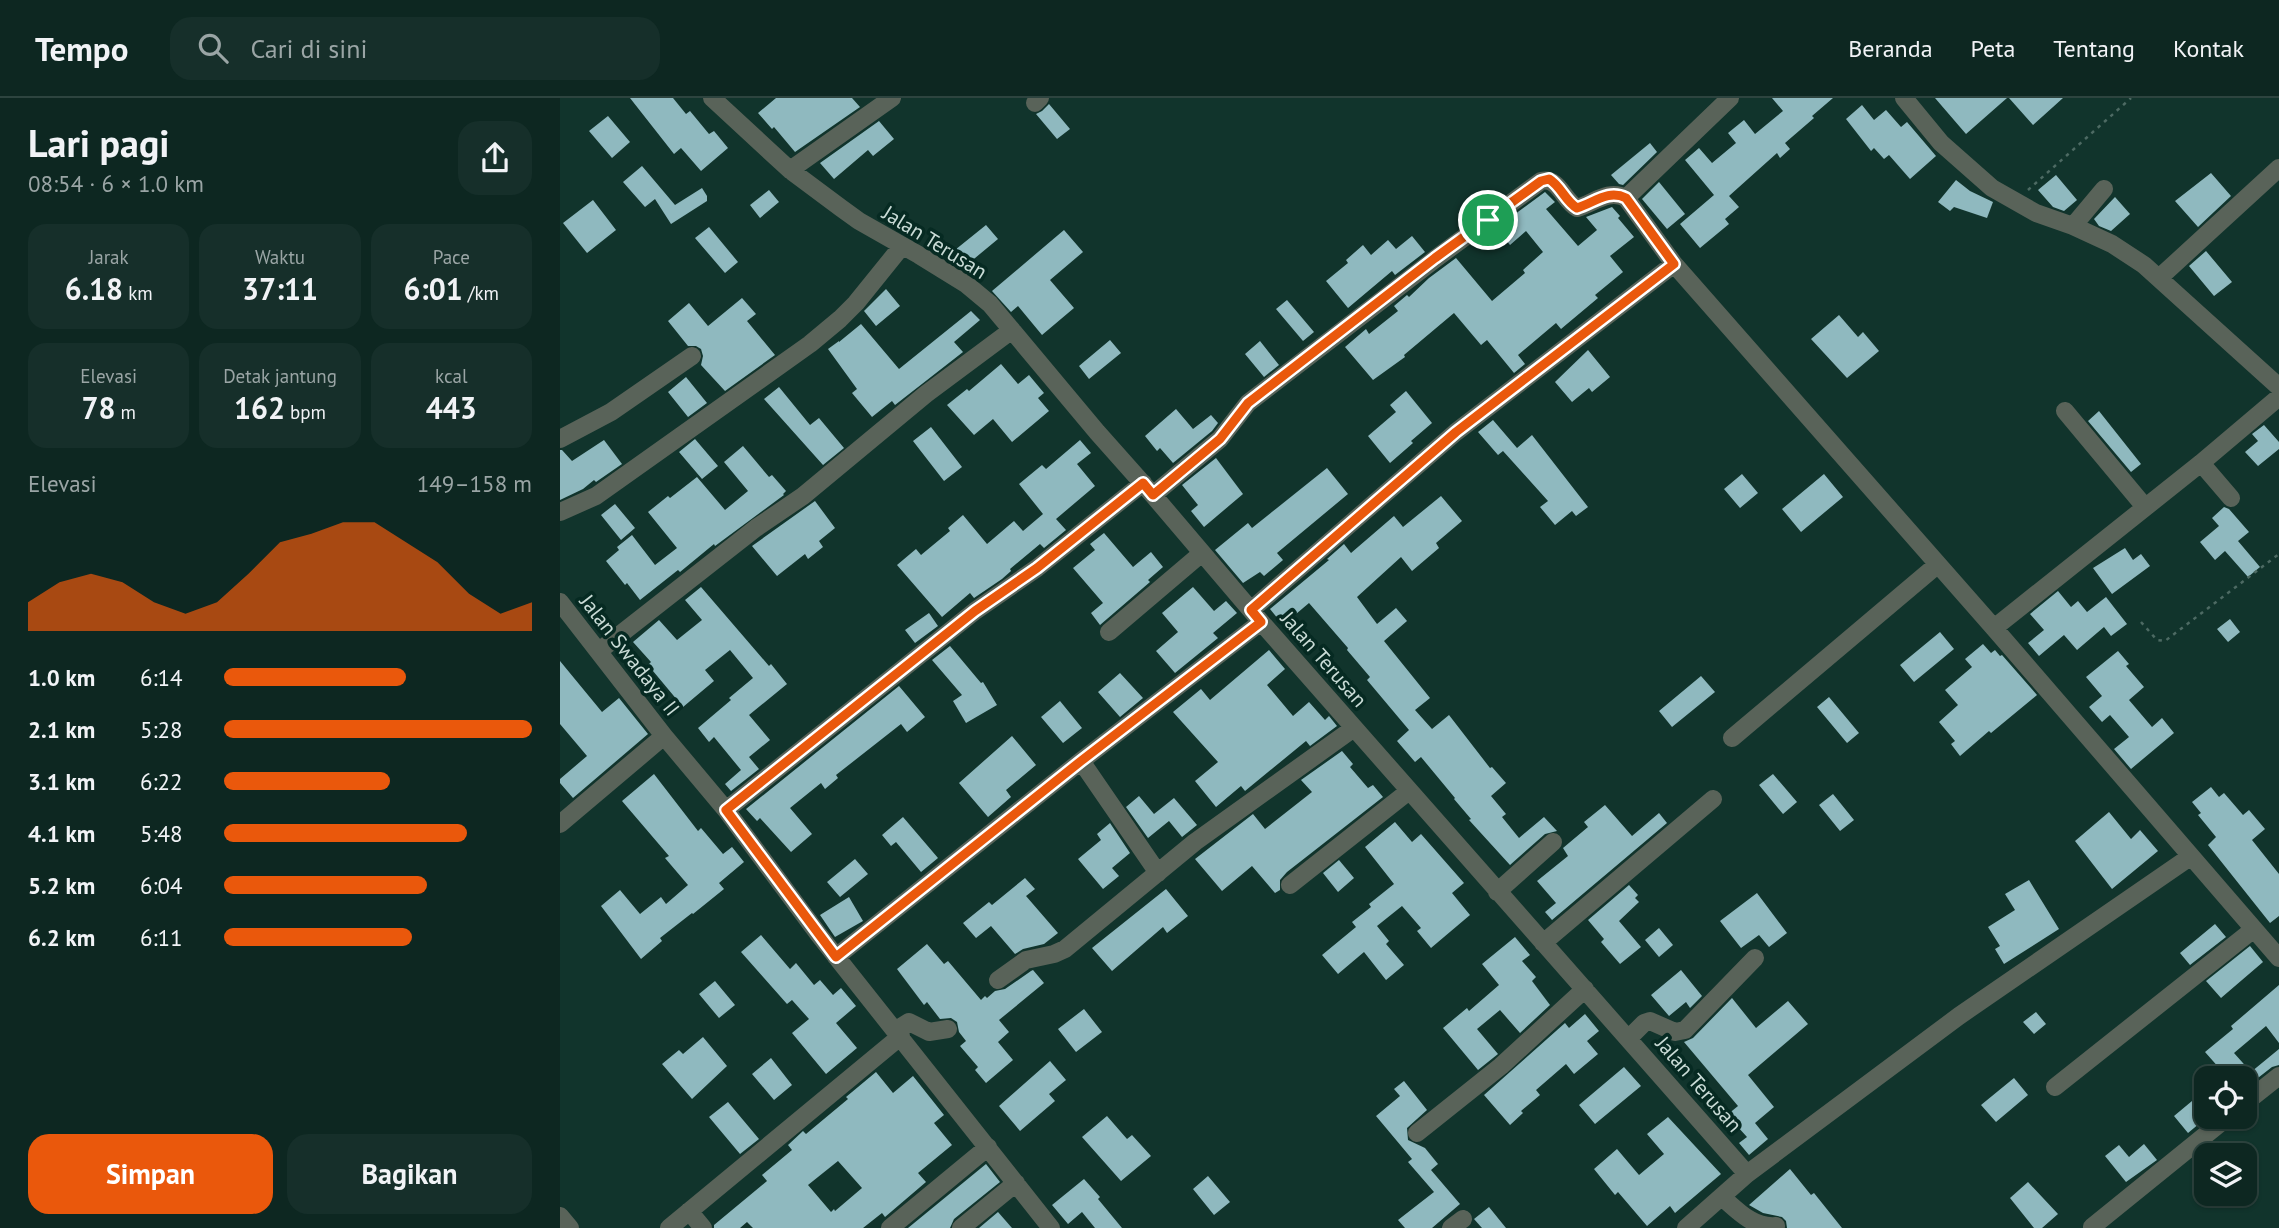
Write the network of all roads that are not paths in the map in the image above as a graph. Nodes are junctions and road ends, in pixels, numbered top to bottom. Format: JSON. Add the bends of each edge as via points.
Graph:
{"nodes":[{"id":1,"x":712,"y":98,"type":"edge"},
{"id":2,"x":892,"y":98,"type":"edge"},
{"id":3,"x":1904,"y":98,"type":"edge"},
{"id":4,"x":1724,"y":104,"type":"edge"},
{"id":5,"x":2279,"y":168,"type":"edge"},
{"id":6,"x":790,"y":170,"type":"junction"},
{"id":7,"x":2104,"y":189,"type":"dead end"},
{"id":8,"x":1626,"y":198,"type":"junction"},
{"id":9,"x":2073,"y":226,"type":"junction"},
{"id":10,"x":902,"y":246,"type":"junction"},
{"id":11,"x":1674,"y":264,"type":"junction"},
{"id":12,"x":2158,"y":278,"type":"junction"},
{"id":13,"x":1012,"y":330,"type":"junction"},
{"id":14,"x":692,"y":356,"type":"dead end"},
{"id":15,"x":2279,"y":387,"type":"edge"},
{"id":16,"x":2275,"y":401,"type":"edge"},
{"id":17,"x":2065,"y":411,"type":"dead end"},
{"id":18,"x":560,"y":439,"type":"edge"},
{"id":19,"x":2202,"y":463,"type":"junction"},
{"id":20,"x":1148,"y":489,"type":"junction"},
{"id":21,"x":2231,"y":498,"type":"dead end"},
{"id":22,"x":2145,"y":507,"type":"junction"},
{"id":23,"x":560,"y":512,"type":"edge"},
{"id":24,"x":1202,"y":553,"type":"junction"},
{"id":25,"x":1937,"y":565,"type":"junction"},
{"id":26,"x":563,"y":612,"type":"edge"},
{"id":27,"x":1256,"y":616,"type":"junction"},
{"id":28,"x":1994,"y":628,"type":"junction"},
{"id":29,"x":1109,"y":632,"type":"dead end"},
{"id":30,"x":599,"y":651,"type":"junction"},
{"id":31,"x":1354,"y":728,"type":"junction"},
{"id":32,"x":664,"y":736,"type":"junction"},
{"id":33,"x":1732,"y":738,"type":"dead end"},
{"id":34,"x":1081,"y":761,"type":"junction"},
{"id":35,"x":1409,"y":791,"type":"junction"},
{"id":36,"x":1713,"y":799,"type":"dead end"},
{"id":37,"x":726,"y":810,"type":"junction"},
{"id":38,"x":560,"y":824,"type":"edge"},
{"id":39,"x":1553,"y":842,"type":"dead end"},
{"id":40,"x":2190,"y":857,"type":"junction"},
{"id":41,"x":1158,"y":873,"type":"junction"},
{"id":42,"x":1290,"y":885,"type":"dead end"},
{"id":43,"x":1497,"y":892,"type":"junction"},
{"id":44,"x":2254,"y":929,"type":"junction"},
{"id":45,"x":1543,"y":943,"type":"junction"},
{"id":46,"x":836,"y":957,"type":"junction"},
{"id":47,"x":1755,"y":958,"type":"dead end"},
{"id":48,"x":2279,"y":958,"type":"edge"},
{"id":49,"x":998,"y":980,"type":"dead end"},
{"id":50,"x":1585,"y":989,"type":"junction"},
{"id":51,"x":948,"y":1028,"type":"dead end"},
{"id":52,"x":898,"y":1033,"type":"junction"},
{"id":53,"x":1629,"y":1038,"type":"junction"},
{"id":54,"x":2279,"y":1076,"type":"edge"},
{"id":55,"x":2055,"y":1087,"type":"dead end"},
{"id":56,"x":2257,"y":1093,"type":"edge"},
{"id":57,"x":2213,"y":1129,"type":"edge"},
{"id":58,"x":1416,"y":1133,"type":"dead end"},
{"id":59,"x":988,"y":1147,"type":"junction"},
{"id":60,"x":1747,"y":1174,"type":"junction"},
{"id":61,"x":1016,"y":1183,"type":"junction"},
{"id":62,"x":1722,"y":1197,"type":"junction"},
{"id":63,"x":689,"y":1211,"type":"junction"},
{"id":64,"x":1776,"y":1226,"type":"edge"},
{"id":65,"x":2092,"y":1227,"type":"edge"},
{"id":66,"x":669,"y":1228,"type":"edge"},
{"id":67,"x":703,"y":1228,"type":"edge"},
{"id":68,"x":890,"y":1228,"type":"edge"},
{"id":69,"x":961,"y":1228,"type":"edge"},
{"id":70,"x":1051,"y":1228,"type":"edge"},
{"id":71,"x":1686,"y":1228,"type":"edge"}],
"edges":[{"from":1,"to":6,"type":"street","name":"Jalan Terusan"},
{"from":2,"to":6,"type":"street"},
{"from":3,"to":9,"type":"street","via":[[1941,143],[1992,188],[2036,213]]},
{"from":4,"to":8,"type":"street"},
{"from":5,"to":12,"type":"street"},
{"from":6,"to":10,"type":"street","name":"Jalan Terusan"},
{"from":7,"to":9,"type":"street"},
{"from":8,"to":11,"type":"street"},
{"from":8,"to":20,"type":"street","via":[[1609,194],[1577,208],[1555,182],[1541,181],[1248,403],[1220,439]]},
{"from":9,"to":12,"type":"street","via":[[2112,244]]},
{"from":10,"to":13,"type":"street","name":"Jalan Terusan","via":[[966,284]]},
{"from":10,"to":23,"type":"street","via":[[856,303],[810,344],[596,496]]},
{"from":11,"to":25,"type":"street"},
{"from":11,"to":27,"type":"street","via":[[1456,432]]},
{"from":12,"to":15,"type":"street"},
{"from":13,"to":20,"type":"street","name":"Jalan Terusan"},
{"from":13,"to":30,"type":"street"},
{"from":14,"to":18,"type":"street","via":[[611,412]]},
{"from":16,"to":19,"type":"street"},
{"from":17,"to":22,"type":"street"},
{"from":19,"to":21,"type":"street"},
{"from":19,"to":22,"type":"street"},
{"from":20,"to":24,"type":"street","name":"Jalan Terusan"},
{"from":20,"to":37,"type":"street","via":[[942,636]]},
{"from":22,"to":28,"type":"street"},
{"from":24,"to":27,"type":"street","name":"Jalan Terusan"},
{"from":24,"to":29,"type":"street"},
{"from":25,"to":28,"type":"street"},
{"from":25,"to":33,"type":"street"},
{"from":26,"to":30,"type":"street","name":"Jalan Swadaya II"},
{"from":27,"to":31,"type":"street","name":"Jalan Terusan"},
{"from":27,"to":34,"type":"street"},
{"from":28,"to":40,"type":"street"},
{"from":30,"to":32,"type":"street","name":"Jalan Swadaya II"},
{"from":31,"to":35,"type":"street","name":"Jalan Terusan"},
{"from":31,"to":41,"type":"street"},
{"from":32,"to":37,"type":"street","name":"Jalan Swadaya II"},
{"from":32,"to":38,"type":"street"},
{"from":34,"to":41,"type":"street"},
{"from":34,"to":46,"type":"street"},
{"from":35,"to":42,"type":"street"},
{"from":35,"to":43,"type":"street","name":"Jalan Terusan"},
{"from":36,"to":45,"type":"street"},
{"from":37,"to":46,"type":"street","name":"Jalan Swadaya II"},
{"from":39,"to":43,"type":"street"},
{"from":40,"to":44,"type":"street"},
{"from":40,"to":60,"type":"street","via":[[1959,1016]]},
{"from":41,"to":49,"type":"street","via":[[1065,950],[1026,960]]},
{"from":43,"to":45,"type":"street","name":"Jalan Terusan"},
{"from":44,"to":48,"type":"street"},
{"from":44,"to":55,"type":"street"},
{"from":45,"to":50,"type":"street","name":"Jalan Terusan"},
{"from":46,"to":52,"type":"street","name":"Jalan Swadaya II"},
{"from":47,"to":53,"type":"street","via":[[1685,1030],[1675,1032],[1650,1021]]},
{"from":50,"to":53,"type":"street","name":"Jalan Terusan"},
{"from":50,"to":58,"type":"street","via":[[1501,1066]]},
{"from":51,"to":52,"type":"street","via":[[929,1032],[909,1022]]},
{"from":52,"to":59,"type":"street","name":"Jalan Swadaya II"},
{"from":52,"to":63,"type":"street"},
{"from":53,"to":60,"type":"street","name":"Jalan Terusan"},
{"from":54,"to":56,"type":"street"},
{"from":57,"to":65,"type":"street"},
{"from":59,"to":61,"type":"street","name":"Jalan Swadaya II"},
{"from":59,"to":68,"type":"street"},
{"from":60,"to":62,"type":"street"},
{"from":61,"to":69,"type":"street"},
{"from":61,"to":70,"type":"street","name":"Jalan Swadaya II"},
{"from":62,"to":64,"type":"street","via":[[1745,1218],[1765,1228]]},
{"from":62,"to":71,"type":"street"},
{"from":63,"to":66,"type":"street"},
{"from":63,"to":67,"type":"street"}]}
